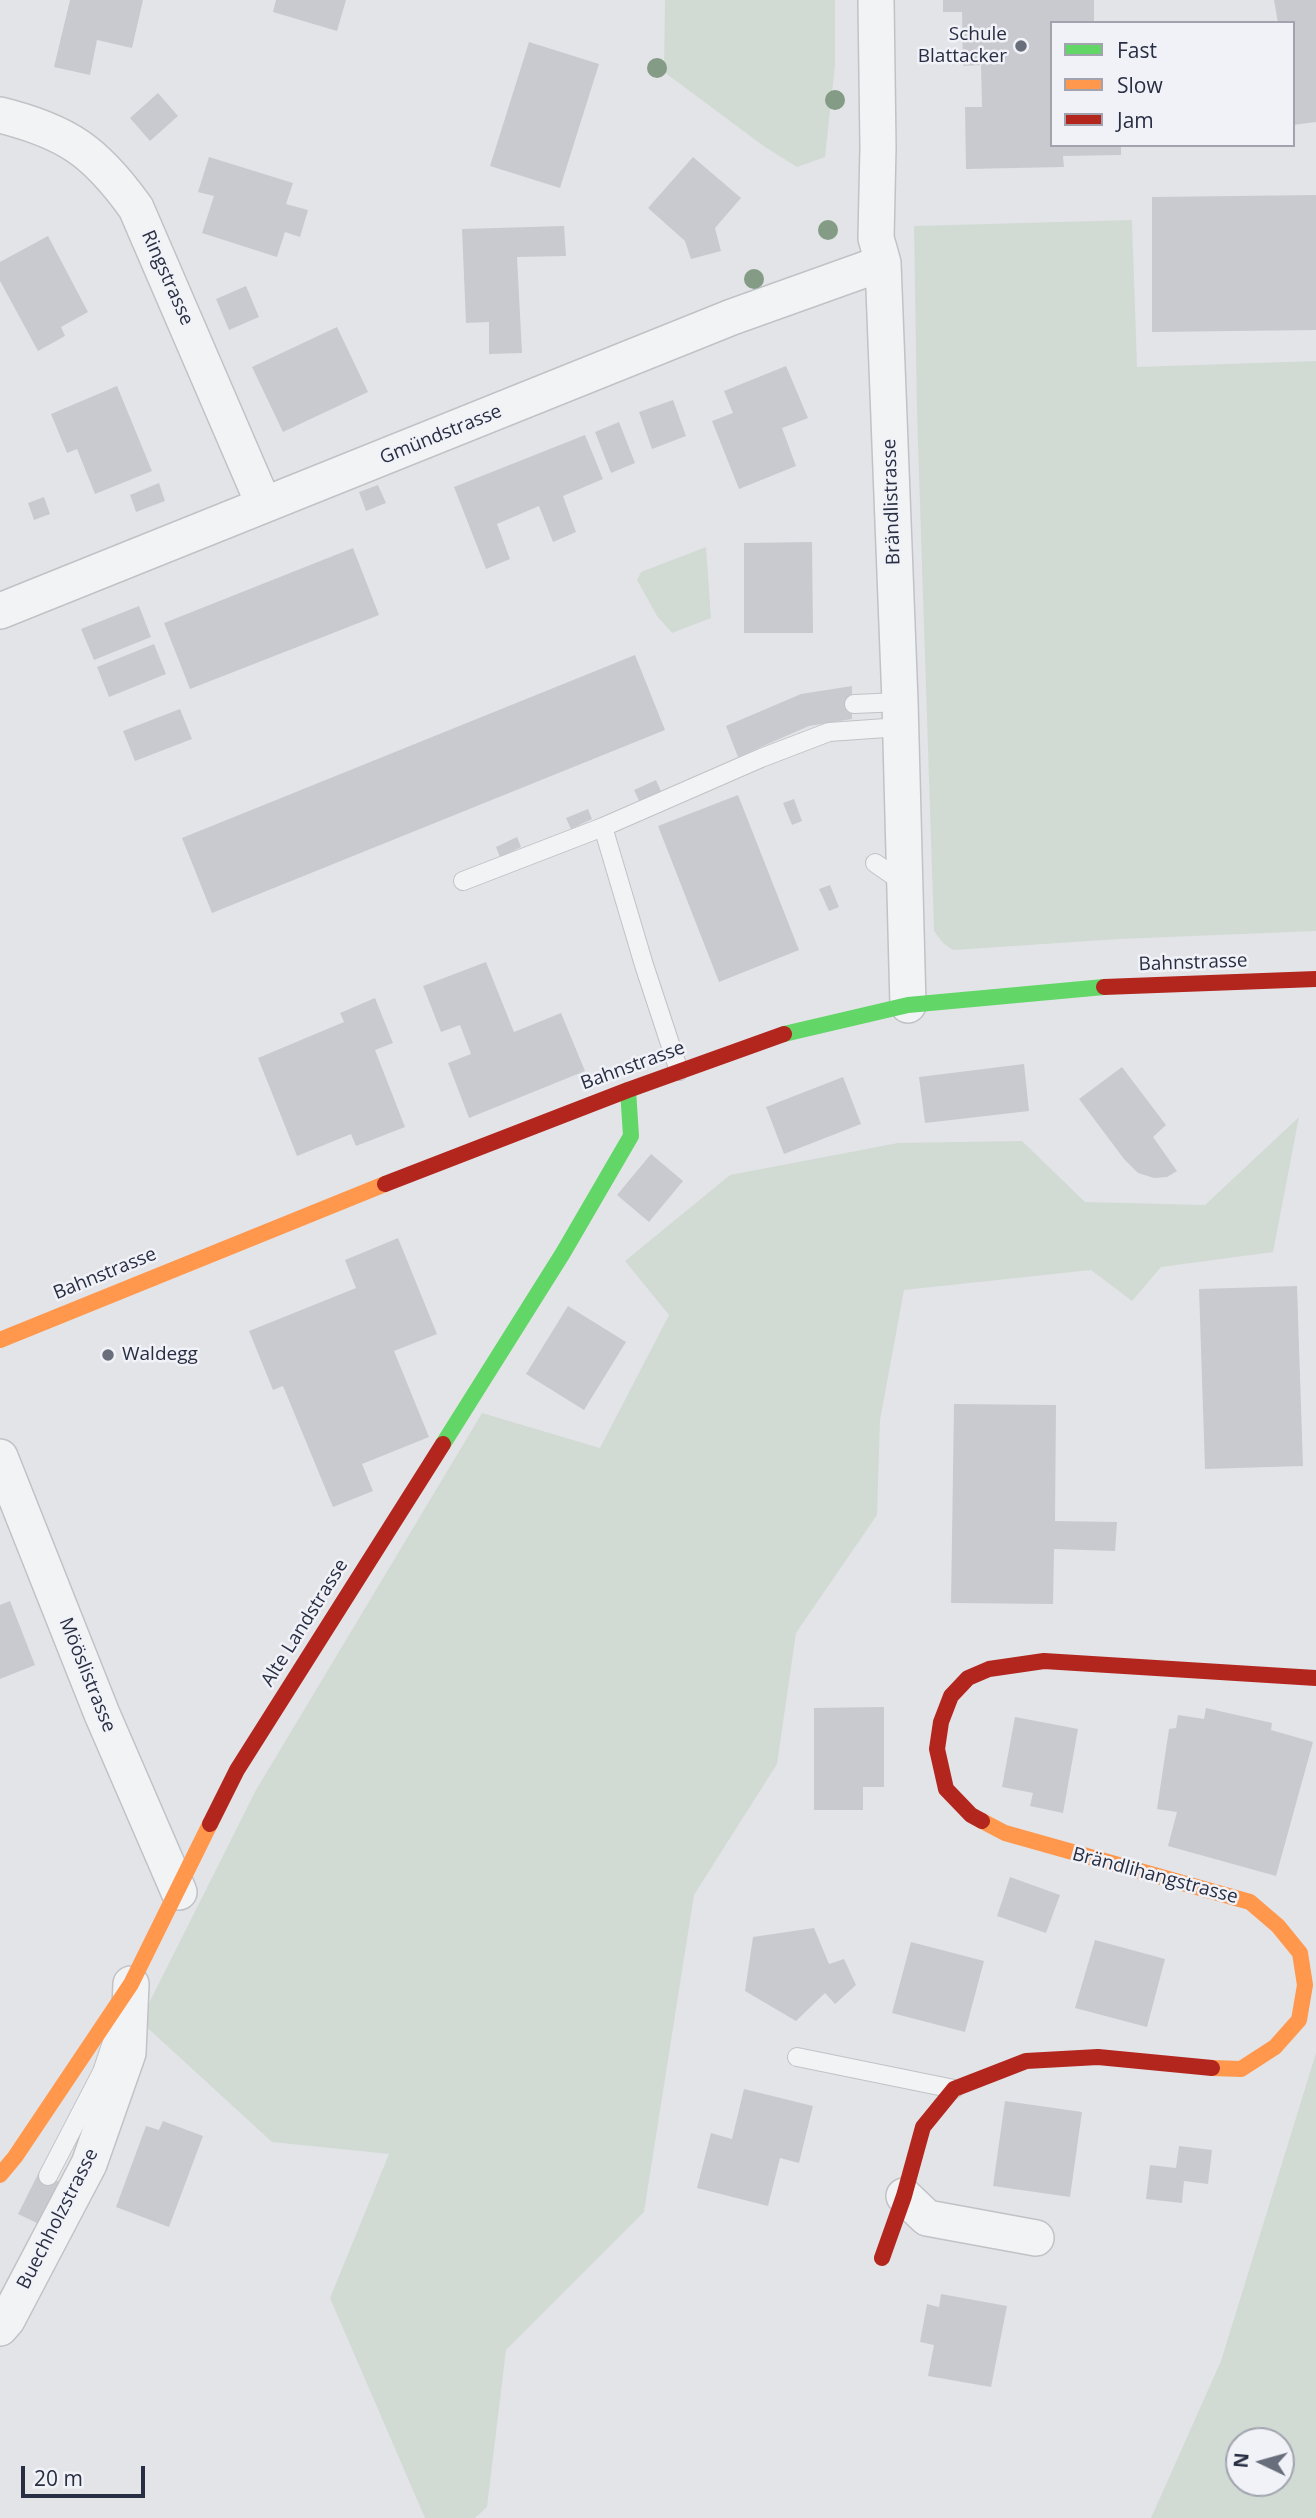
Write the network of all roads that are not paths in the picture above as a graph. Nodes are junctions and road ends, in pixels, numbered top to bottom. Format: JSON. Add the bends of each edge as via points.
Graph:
{"nodes":[{"id":1,"x":876,"y":0,"type":"edge"},
{"id":2,"x":0,"y":115,"type":"edge"},
{"id":3,"x":883,"y":262,"type":"junction"},
{"id":4,"x":264,"y":505,"type":"junction"},
{"id":5,"x":0,"y":611,"type":"edge"},
{"id":6,"x":854,"y":704,"type":"dead end"},
{"id":7,"x":900,"y":715,"type":"junction"},
{"id":8,"x":603,"y":827,"type":"junction"},
{"id":9,"x":875,"y":863,"type":"dead end"},
{"id":10,"x":463,"y":881,"type":"dead end"},
{"id":11,"x":904,"y":883,"type":"junction"},
{"id":12,"x":1316,"y":979,"type":"edge"},
{"id":13,"x":908,"y":1005,"type":"junction"},
{"id":14,"x":680,"y":1071,"type":"junction"},
{"id":15,"x":628,"y":1090,"type":"junction"},
{"id":16,"x":0,"y":1339,"type":"edge"},
{"id":17,"x":0,"y":1457,"type":"edge"},
{"id":18,"x":1316,"y":1678,"type":"edge"},
{"id":19,"x":178,"y":1892,"type":"junction"},
{"id":20,"x":131,"y":1984,"type":"junction"},
{"id":21,"x":797,"y":2057,"type":"dead end"},
{"id":22,"x":954,"y":2089,"type":"junction"},
{"id":23,"x":0,"y":2175,"type":"edge"},
{"id":24,"x":48,"y":2176,"type":"dead end"},
{"id":25,"x":904,"y":2196,"type":"junction"},
{"id":26,"x":1036,"y":2238,"type":"dead end"},
{"id":27,"x":882,"y":2258,"type":"dead end"},
{"id":28,"x":0,"y":2328,"type":"edge"}],
"edges":[{"from":1,"to":3,"type":"street","name":"Brändlistrasse","via":[[876,238]]},
{"from":2,"to":4,"type":"street","name":"Ringstrasse","via":[[65,138],[94,157],[136,208]]},
{"from":3,"to":4,"type":"street","name":"Gmündstrasse","via":[[732,317]]},
{"from":3,"to":7,"type":"street","name":"Brändlistrasse"},
{"from":4,"to":5,"type":"street","name":"Gmündstrasse"},
{"from":6,"to":7,"type":"lane"},
{"from":7,"to":8,"type":"lane","via":[[829,732]]},
{"from":7,"to":11,"type":"street","name":"Brändlistrasse"},
{"from":8,"to":10,"type":"lane"},
{"from":8,"to":14,"type":"lane"},
{"from":9,"to":11,"type":"lane"},
{"from":11,"to":13,"type":"street","name":"Brändlistrasse"},
{"from":12,"to":13,"type":"street","name":"Bahnstrasse","via":[[1092,987]]},
{"from":13,"to":14,"type":"street","name":"Bahnstrasse","via":[[794,1031]]},
{"from":14,"to":15,"type":"street","name":"Bahnstrasse"},
{"from":15,"to":16,"type":"street","name":"Bahnstrasse"},
{"from":15,"to":19,"type":"street","name":"Alte Landstrasse","via":[[631,1136],[237,1770]]},
{"from":17,"to":19,"type":"street","name":"Mööslistrasse"},
{"from":18,"to":22,"type":"street","name":"Brändlihangstrasse","via":[[1055,1661],[989,1669],[968,1678],[951,1696],[937,1749],[946,1789],[971,1815],[1005,1833],[1049,1847],[1250,1902],[1300,1953],[1304,1985],[1299,2020],[1275,2047],[1241,2069],[1098,2057],[1038,2061]]},
{"from":19,"to":20,"type":"street","name":"Alte Landstrasse"},
{"from":20,"to":23,"type":"street","name":"Alte Landstrasse"},
{"from":20,"to":24,"type":"lane","via":[[102,2072]]},
{"from":20,"to":28,"type":"street","name":"Buechholzstrasse","via":[[128,2053],[89,2164]]},
{"from":21,"to":22,"type":"lane"},
{"from":22,"to":25,"type":"street","via":[[923,2127]]},
{"from":25,"to":26,"type":"street","via":[[927,2218]]},
{"from":25,"to":27,"type":"street"}]}
